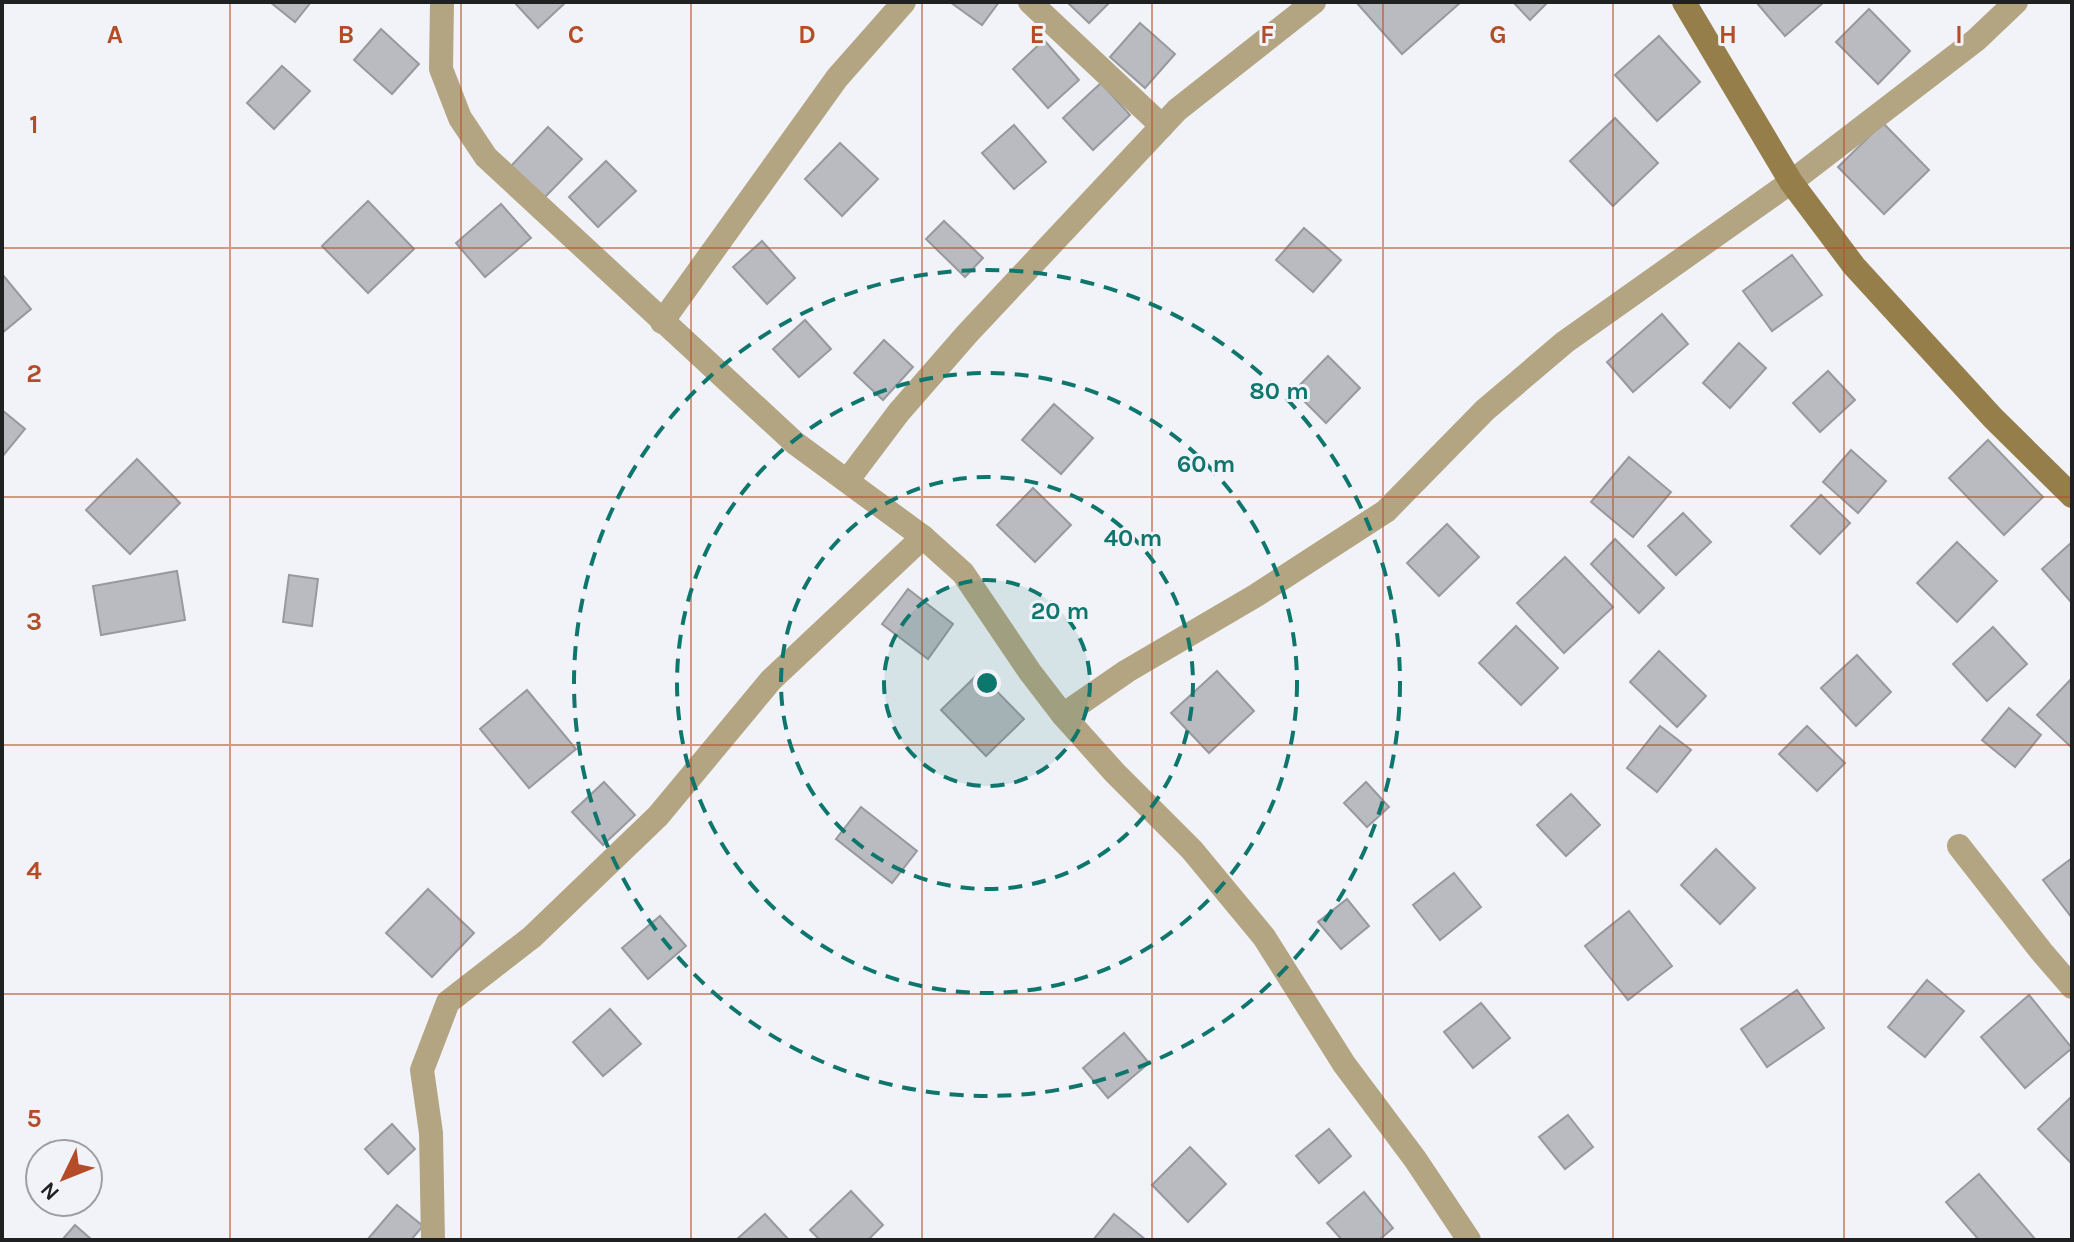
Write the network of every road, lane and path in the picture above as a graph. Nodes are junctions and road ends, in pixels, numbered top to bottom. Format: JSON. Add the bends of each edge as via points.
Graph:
{"nodes":[{"id":1,"x":442,"y":2,"type":"edge"},
{"id":2,"x":904,"y":2,"type":"edge"},
{"id":3,"x":1030,"y":2,"type":"edge"},
{"id":4,"x":1314,"y":2,"type":"edge"},
{"id":5,"x":1684,"y":2,"type":"edge"},
{"id":6,"x":2016,"y":2,"type":"edge"},
{"id":7,"x":1162,"y":126,"type":"junction"},
{"id":8,"x":1791,"y":182,"type":"junction"},
{"id":9,"x":662,"y":322,"type":"junction"},
{"id":10,"x":847,"y":481,"type":"junction"},
{"id":11,"x":2072,"y":496,"type":"edge"},
{"id":12,"x":923,"y":537,"type":"junction"},
{"id":13,"x":1063,"y":715,"type":"junction"},
{"id":14,"x":1959,"y":846,"type":"dead end"},
{"id":15,"x":2072,"y":987,"type":"edge"},
{"id":16,"x":433,"y":1240,"type":"edge"},
{"id":17,"x":1469,"y":1240,"type":"edge"}],
"edges":[{"from":1,"to":9,"type":"street","via":[[441,69],[460,118],[486,157]]},
{"from":2,"to":9,"type":"street","via":[[837,78]]},
{"from":3,"to":7,"type":"street"},
{"from":4,"to":7,"type":"street"},
{"from":5,"to":8,"type":"main road"},
{"from":6,"to":8,"type":"street","via":[[1976,40]]},
{"from":7,"to":10,"type":"street","via":[[967,334]]},
{"from":8,"to":11,"type":"main road","via":[[1854,266]]},
{"from":8,"to":13,"type":"street","via":[[1565,342],[1485,410],[1386,511]]},
{"from":9,"to":10,"type":"street","via":[[795,443]]},
{"from":10,"to":12,"type":"street"},
{"from":12,"to":13,"type":"street","via":[[963,573]]},
{"from":12,"to":16,"type":"street","via":[[771,680],[658,816],[532,937],[448,1002],[422,1070],[431,1133]]},
{"from":13,"to":17,"type":"street","via":[[1192,850],[1264,937],[1344,1064]]},
{"from":14,"to":15,"type":"street"}]}
